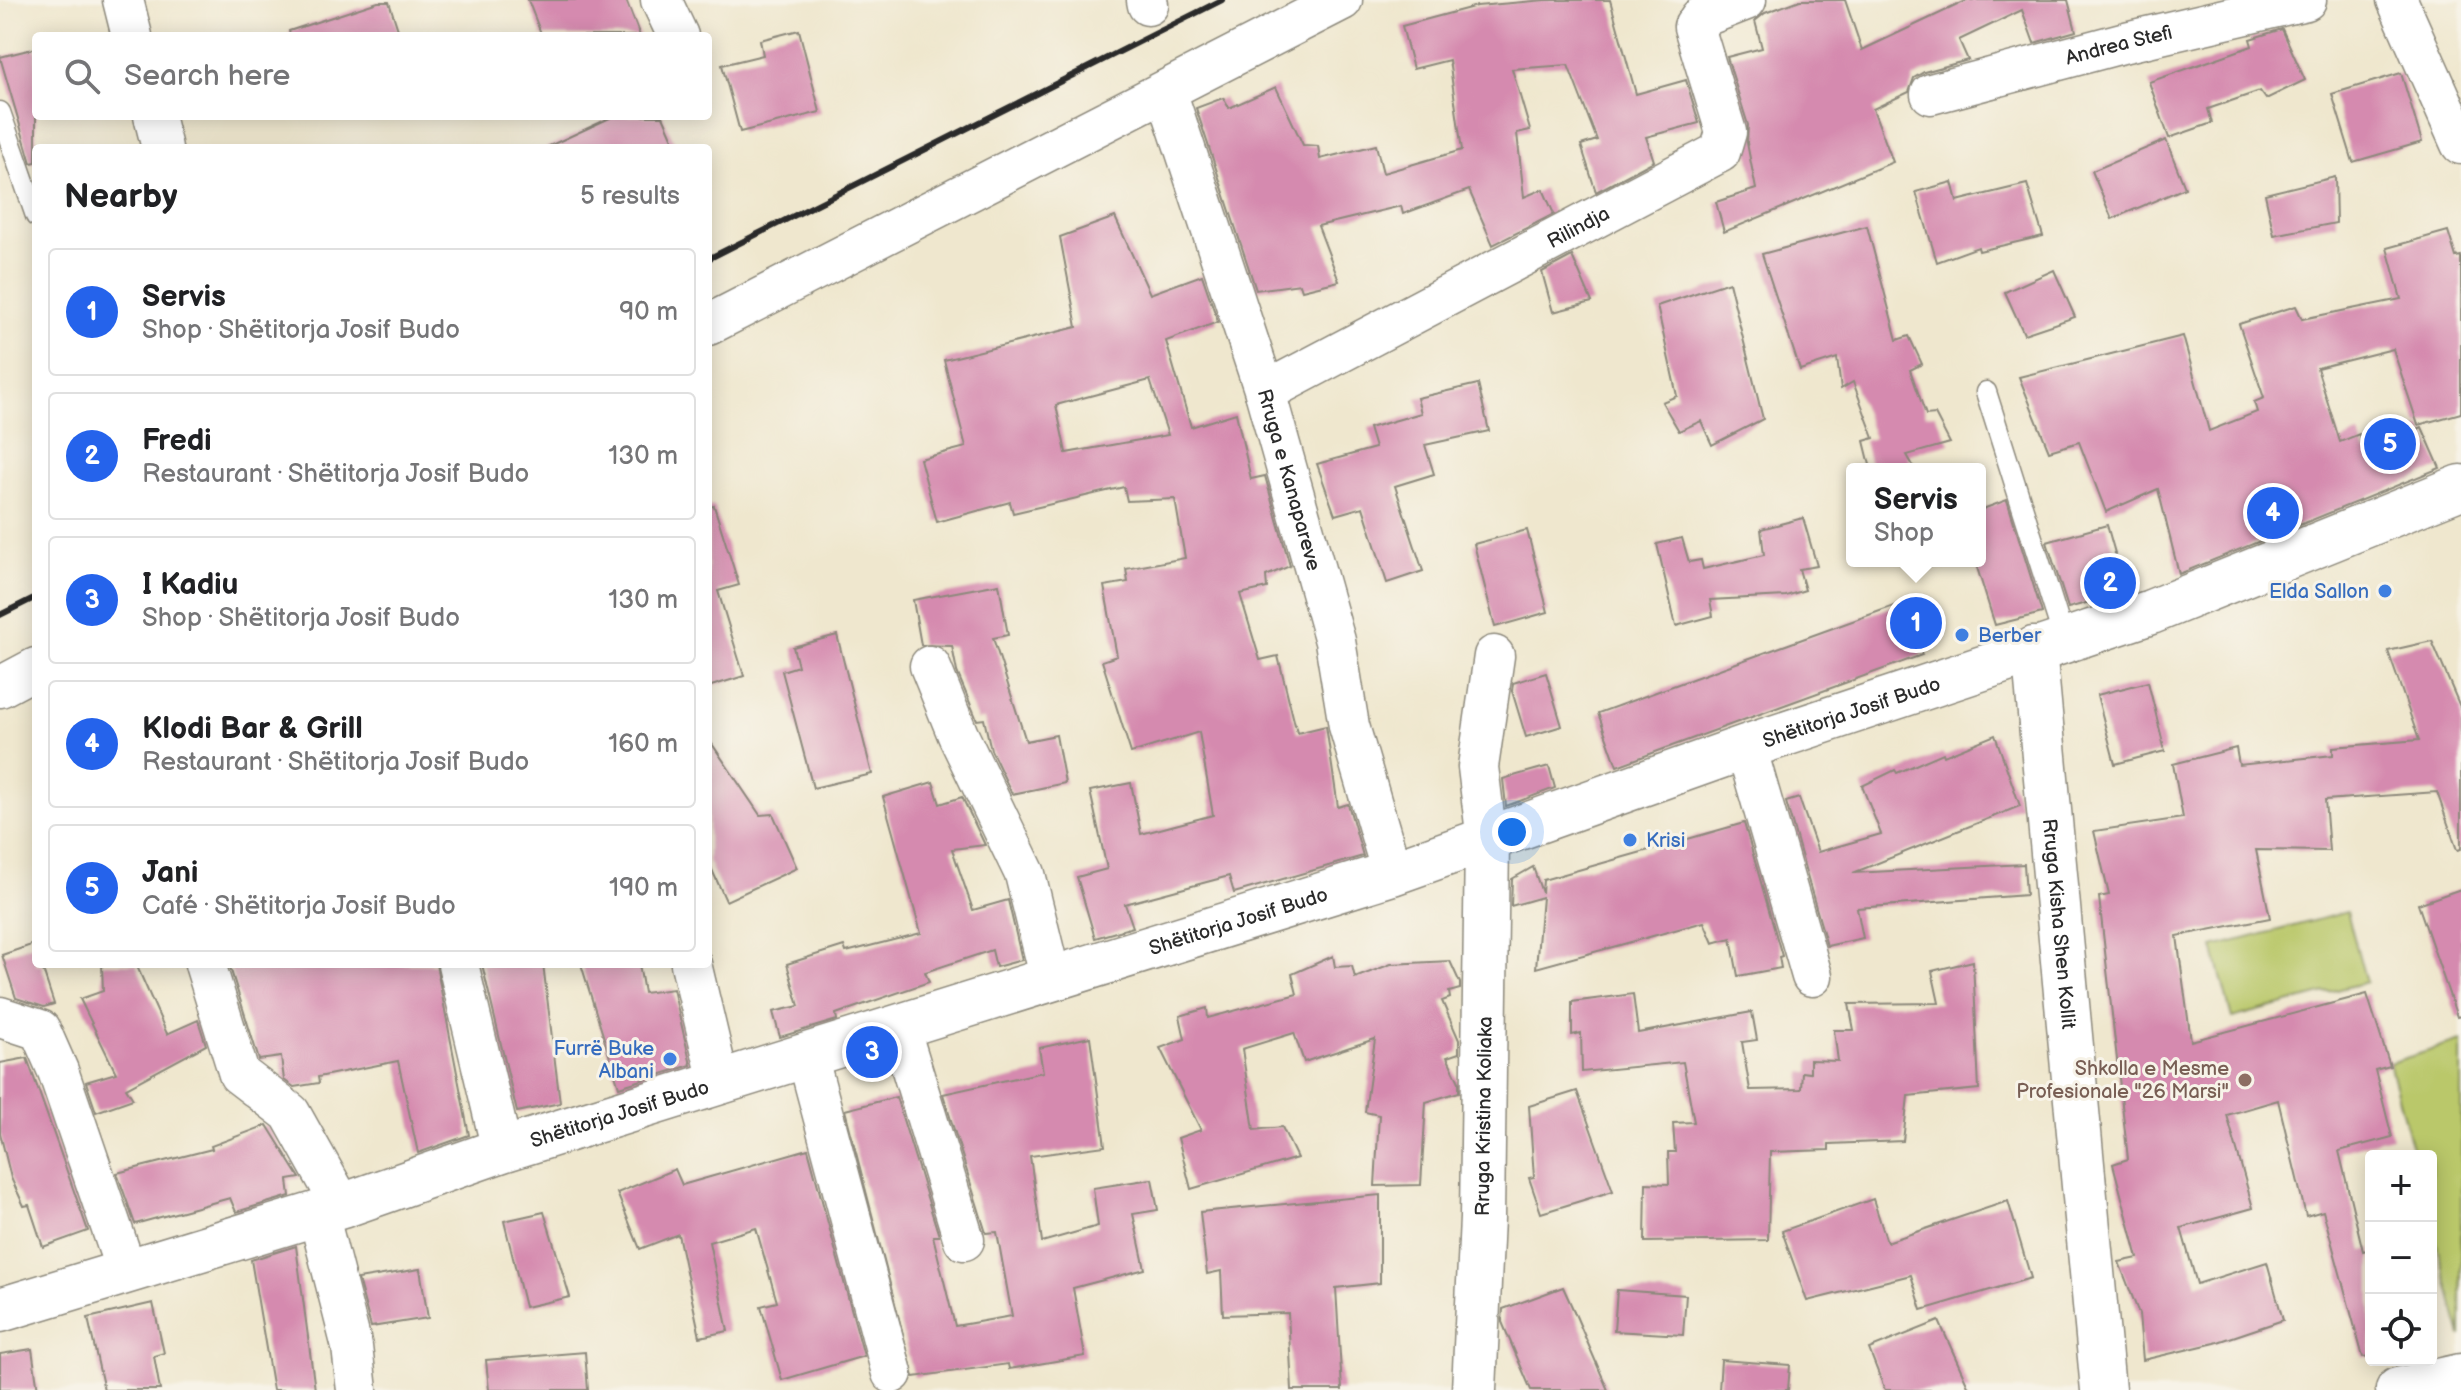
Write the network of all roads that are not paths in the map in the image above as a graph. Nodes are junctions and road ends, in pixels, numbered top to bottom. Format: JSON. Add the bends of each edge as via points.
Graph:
{"nodes":[{"id":1,"x":123,"y":0,"type":"edge"},
{"id":2,"x":661,"y":0,"type":"edge"},
{"id":3,"x":1342,"y":0,"type":"edge"},
{"id":4,"x":1746,"y":0,"type":"edge"},
{"id":5,"x":2306,"y":0,"type":"edge"},
{"id":6,"x":2397,"y":0,"type":"edge"},
{"id":7,"x":131,"y":32,"type":"edge"},
{"id":8,"x":676,"y":32,"type":"edge"},
{"id":9,"x":1166,"y":91,"type":"junction"},
{"id":10,"x":1931,"y":94,"type":"dead end"},
{"id":11,"x":0,"y":112,"type":"edge"},
{"id":12,"x":155,"y":120,"type":"edge"},
{"id":13,"x":2458,"y":128,"type":"edge"},
{"id":14,"x":161,"y":144,"type":"edge"},
{"id":15,"x":32,"y":204,"type":"edge"},
{"id":16,"x":712,"y":323,"type":"edge"},
{"id":17,"x":1265,"y":392,"type":"junction"},
{"id":18,"x":1986,"y":392,"type":"dead end"},
{"id":19,"x":2461,"y":487,"type":"edge"},
{"id":20,"x":2049,"y":644,"type":"junction"},
{"id":21,"x":1494,"y":656,"type":"dead end"},
{"id":22,"x":930,"y":666,"type":"dead end"},
{"id":23,"x":32,"y":670,"type":"edge"},
{"id":24,"x":0,"y":687,"type":"edge"},
{"id":25,"x":1746,"y":747,"type":"junction"},
{"id":26,"x":1487,"y":841,"type":"junction"},
{"id":27,"x":1392,"y":873,"type":"junction"},
{"id":28,"x":206,"y":968,"type":"edge"},
{"id":29,"x":459,"y":968,"type":"edge"},
{"id":30,"x":692,"y":968,"type":"edge"},
{"id":31,"x":1812,"y":976,"type":"dead end"},
{"id":32,"x":1051,"y":980,"type":"junction"},
{"id":33,"x":0,"y":1017,"type":"edge"},
{"id":34,"x":899,"y":1027,"type":"junction"},
{"id":35,"x":807,"y":1055,"type":"junction"},
{"id":36,"x":719,"y":1082,"type":"junction"},
{"id":37,"x":502,"y":1150,"type":"junction"},
{"id":38,"x":330,"y":1210,"type":"junction"},
{"id":39,"x":964,"y":1240,"type":"dead end"},
{"id":40,"x":126,"y":1270,"type":"junction"},
{"id":41,"x":0,"y":1310,"type":"edge"},
{"id":42,"x":892,"y":1373,"type":"dead end"},
{"id":43,"x":2461,"y":1376,"type":"edge"},
{"id":44,"x":357,"y":1390,"type":"edge"},
{"id":45,"x":1474,"y":1390,"type":"edge"},
{"id":46,"x":2103,"y":1390,"type":"edge"},
{"id":47,"x":2398,"y":1390,"type":"edge"}],
"edges":[{"from":1,"to":7,"type":"street"},
{"from":2,"to":8,"type":"street"},
{"from":3,"to":9,"type":"street"},
{"from":4,"to":17,"type":"street","name":"Rilindja","via":[[1700,18],[1694,27],[1726,132],[1720,152]]},
{"from":5,"to":10,"type":"street","name":"Andrea Stefi"},
{"from":6,"to":13,"type":"street"},
{"from":9,"to":16,"type":"street"},
{"from":9,"to":17,"type":"street","name":"Rruga e Kanapareve"},
{"from":11,"to":15,"type":"lane"},
{"from":12,"to":14,"type":"street"},
{"from":17,"to":27,"type":"street","name":"Rruga e Kanapareve","via":[[1335,641],[1349,726]]},
{"from":18,"to":20,"type":"lane"},
{"from":19,"to":20,"type":"main road","name":"Shëtitorja Josif Budo","via":[[2151,612]]},
{"from":20,"to":25,"type":"main road","name":"Shëtitorja Josif Budo"},
{"from":20,"to":46,"type":"main road","name":"Rruga Kisha Shen Kollit"},
{"from":21,"to":26,"type":"street","via":[[1478,767]]},
{"from":22,"to":32,"type":"street","via":[[1025,874]]},
{"from":23,"to":24,"type":"street"},
{"from":25,"to":26,"type":"main road","name":"Shëtitorja Josif Budo"},
{"from":25,"to":31,"type":"street"},
{"from":26,"to":27,"type":"main road","name":"Shëtitorja Josif Budo"},
{"from":26,"to":45,"type":"main road","name":"Rruga Kristina Koliaka","via":[[1483,1202]]},
{"from":27,"to":32,"type":"main road","name":"Shëtitorja Josif Budo"},
{"from":28,"to":38,"type":"street","via":[[239,1074],[290,1113]]},
{"from":29,"to":37,"type":"street"},
{"from":30,"to":36,"type":"street"},
{"from":32,"to":34,"type":"main road","name":"Shëtitorja Josif Budo"},
{"from":33,"to":40,"type":"street","via":[[40,1030]]},
{"from":34,"to":35,"type":"main road","name":"Shëtitorja Josif Budo"},
{"from":34,"to":39,"type":"street"},
{"from":35,"to":36,"type":"main road","name":"Shëtitorja Josif Budo"},
{"from":35,"to":42,"type":"street"},
{"from":36,"to":37,"type":"main road","name":"Shëtitorja Josif Budo"},
{"from":37,"to":38,"type":"main road","name":"Shëtitorja Josif Budo"},
{"from":38,"to":40,"type":"main road","name":"Shëtitorja Josif Budo"},
{"from":38,"to":44,"type":"street"},
{"from":40,"to":41,"type":"main road","name":"Shëtitorja Josif Budo"},
{"from":43,"to":47,"type":"main road"}]}
